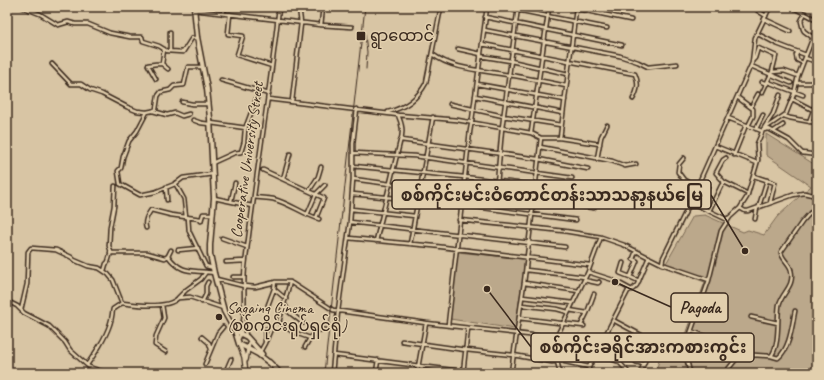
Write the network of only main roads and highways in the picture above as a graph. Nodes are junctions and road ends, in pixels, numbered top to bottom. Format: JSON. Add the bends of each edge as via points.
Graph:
{"nodes":[{"id":1,"x":194,"y":9,"type":"edge"},
{"id":2,"x":229,"y":321,"type":"junction"},
{"id":3,"x":247,"y":337,"type":"junction"},
{"id":4,"x":240,"y":339,"type":"junction"},
{"id":5,"x":246,"y":348,"type":"junction"},
{"id":6,"x":271,"y":364,"type":"junction"},
{"id":7,"x":245,"y":365,"type":"junction"},
{"id":8,"x":246,"y":373,"type":"edge"},
{"id":9,"x":280,"y":373,"type":"edge"}],
"edges":[{"from":1,"to":2,"type":"highway","via":[[211,123],[214,198],[210,245],[213,270]]},
{"from":2,"to":4,"type":"highway"},
{"from":2,"to":4,"type":"highway"},
{"from":3,"to":4,"type":"highway"},
{"from":3,"to":5,"type":"highway","via":[[249,343]]},
{"from":3,"to":6,"type":"highway"},
{"from":4,"to":5,"type":"highway"},
{"from":4,"to":7,"type":"main road"},
{"from":5,"to":6,"type":"highway"},
{"from":5,"to":7,"type":"main road"},
{"from":6,"to":9,"type":"highway"},
{"from":7,"to":8,"type":"main road"}]}
